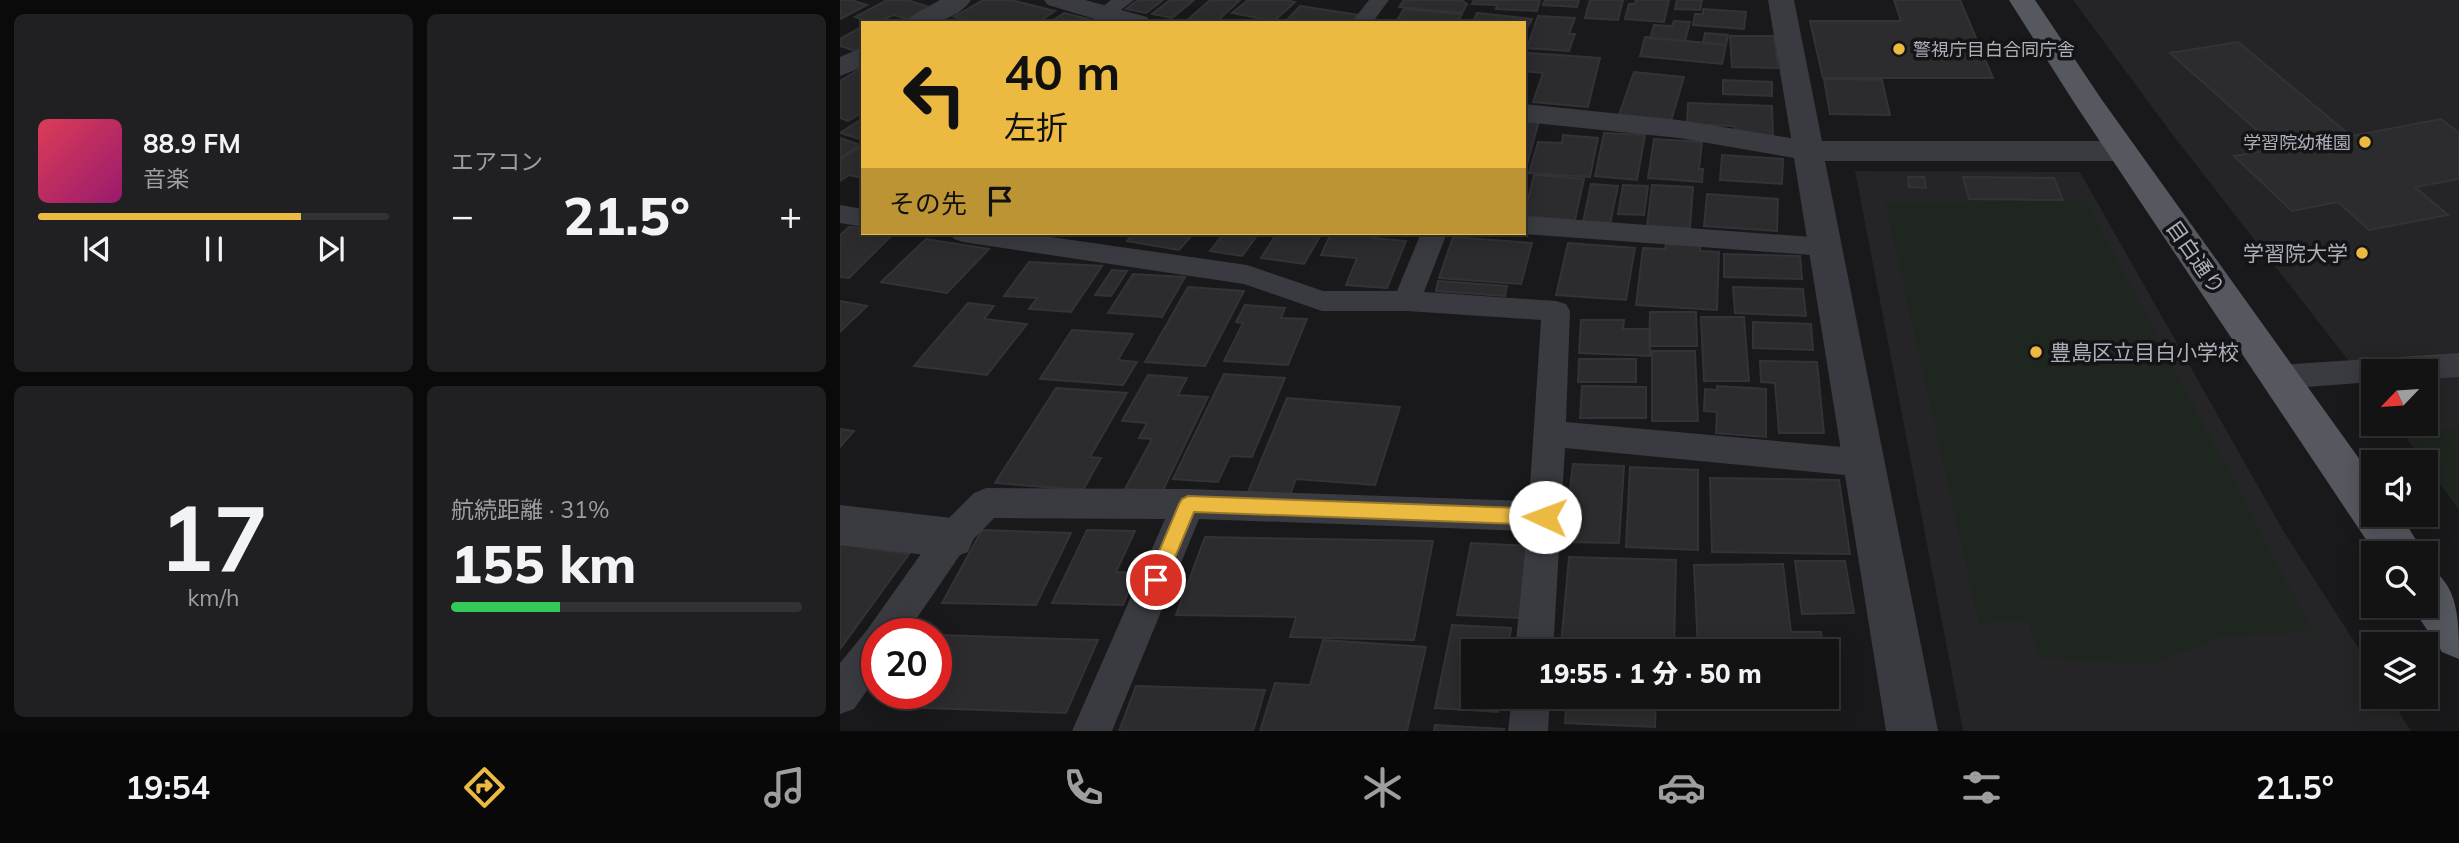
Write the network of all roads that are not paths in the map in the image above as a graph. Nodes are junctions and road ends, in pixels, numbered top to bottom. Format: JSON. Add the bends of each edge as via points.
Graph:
{"nodes":[{"id":1,"x":958,"y":0,"type":"edge"},
{"id":2,"x":1057,"y":0,"type":"edge"},
{"id":3,"x":1379,"y":0,"type":"edge"},
{"id":4,"x":1781,"y":0,"type":"edge"},
{"id":5,"x":2022,"y":0,"type":"edge"},
{"id":6,"x":1114,"y":7,"type":"edge"},
{"id":7,"x":922,"y":21,"type":"edge"},
{"id":8,"x":1135,"y":21,"type":"edge"},
{"id":9,"x":1363,"y":21,"type":"edge"},
{"id":10,"x":861,"y":56,"type":"edge"},
{"id":11,"x":840,"y":68,"type":"edge"},
{"id":12,"x":1526,"y":113,"type":"edge"},
{"id":13,"x":1810,"y":151,"type":"junction"},
{"id":14,"x":2122,"y":151,"type":"junction"},
{"id":15,"x":840,"y":214,"type":"edge"},
{"id":16,"x":861,"y":218,"type":"edge"},
{"id":17,"x":1526,"y":225,"type":"edge"},
{"id":18,"x":977,"y":235,"type":"edge"},
{"id":19,"x":1433,"y":235,"type":"edge"},
{"id":20,"x":1826,"y":247,"type":"junction"},
{"id":21,"x":1407,"y":301,"type":"junction"},
{"id":22,"x":2459,"y":365,"type":"edge"},
{"id":23,"x":2280,"y":377,"type":"junction"},
{"id":24,"x":1549,"y":433,"type":"junction"},
{"id":25,"x":1865,"y":463,"type":"junction"},
{"id":26,"x":2361,"y":495,"type":"edge"},
{"id":27,"x":1188,"y":504,"type":"junction"},
{"id":28,"x":1545,"y":517,"type":"junction"},
{"id":29,"x":840,"y":525,"type":"edge"},
{"id":30,"x":952,"y":538,"type":"junction"},
{"id":31,"x":2438,"y":605,"type":"edge"},
{"id":32,"x":895,"y":618,"type":"edge"},
{"id":33,"x":2459,"y":636,"type":"edge"},
{"id":34,"x":1535,"y":639,"type":"edge"},
{"id":35,"x":861,"y":666,"type":"edge"},
{"id":36,"x":840,"y":695,"type":"edge"},
{"id":37,"x":1530,"y":709,"type":"edge"},
{"id":38,"x":1092,"y":731,"type":"edge"},
{"id":39,"x":1528,"y":731,"type":"edge"},
{"id":40,"x":1912,"y":731,"type":"edge"}],
"edges":[{"from":1,"to":7,"type":"street"},
{"from":2,"to":6,"type":"street"},
{"from":3,"to":9,"type":"lane"},
{"from":4,"to":13,"type":"street"},
{"from":5,"to":14,"type":"main road","name":"目白通り"},
{"from":6,"to":8,"type":"street"},
{"from":10,"to":11,"type":"street"},
{"from":12,"to":13,"type":"street","via":[[1679,129]]},
{"from":13,"to":14,"type":"street"},
{"from":13,"to":20,"type":"street"},
{"from":14,"to":23,"type":"main road","name":"目白通り"},
{"from":15,"to":16,"type":"lane"},
{"from":17,"to":20,"type":"lane"},
{"from":18,"to":21,"type":"lane","via":[[1247,275],[1322,301]]},
{"from":19,"to":21,"type":"lane"},
{"from":20,"to":25,"type":"street"},
{"from":21,"to":24,"type":"lane","via":[[1556,312]]},
{"from":22,"to":23,"type":"lane"},
{"from":23,"to":26,"type":"main road","name":"目白通り"},
{"from":24,"to":25,"type":"lane"},
{"from":24,"to":28,"type":"lane"},
{"from":25,"to":40,"type":"street"},
{"from":27,"to":28,"type":"lane"},
{"from":27,"to":30,"type":"lane","via":[[986,503]]},
{"from":27,"to":38,"type":"lane"},
{"from":28,"to":34,"type":"lane"},
{"from":29,"to":30,"type":"street"},
{"from":30,"to":32,"type":"lane"},
{"from":31,"to":33,"type":"main road"},
{"from":35,"to":36,"type":"lane"},
{"from":37,"to":39,"type":"lane"}]}
